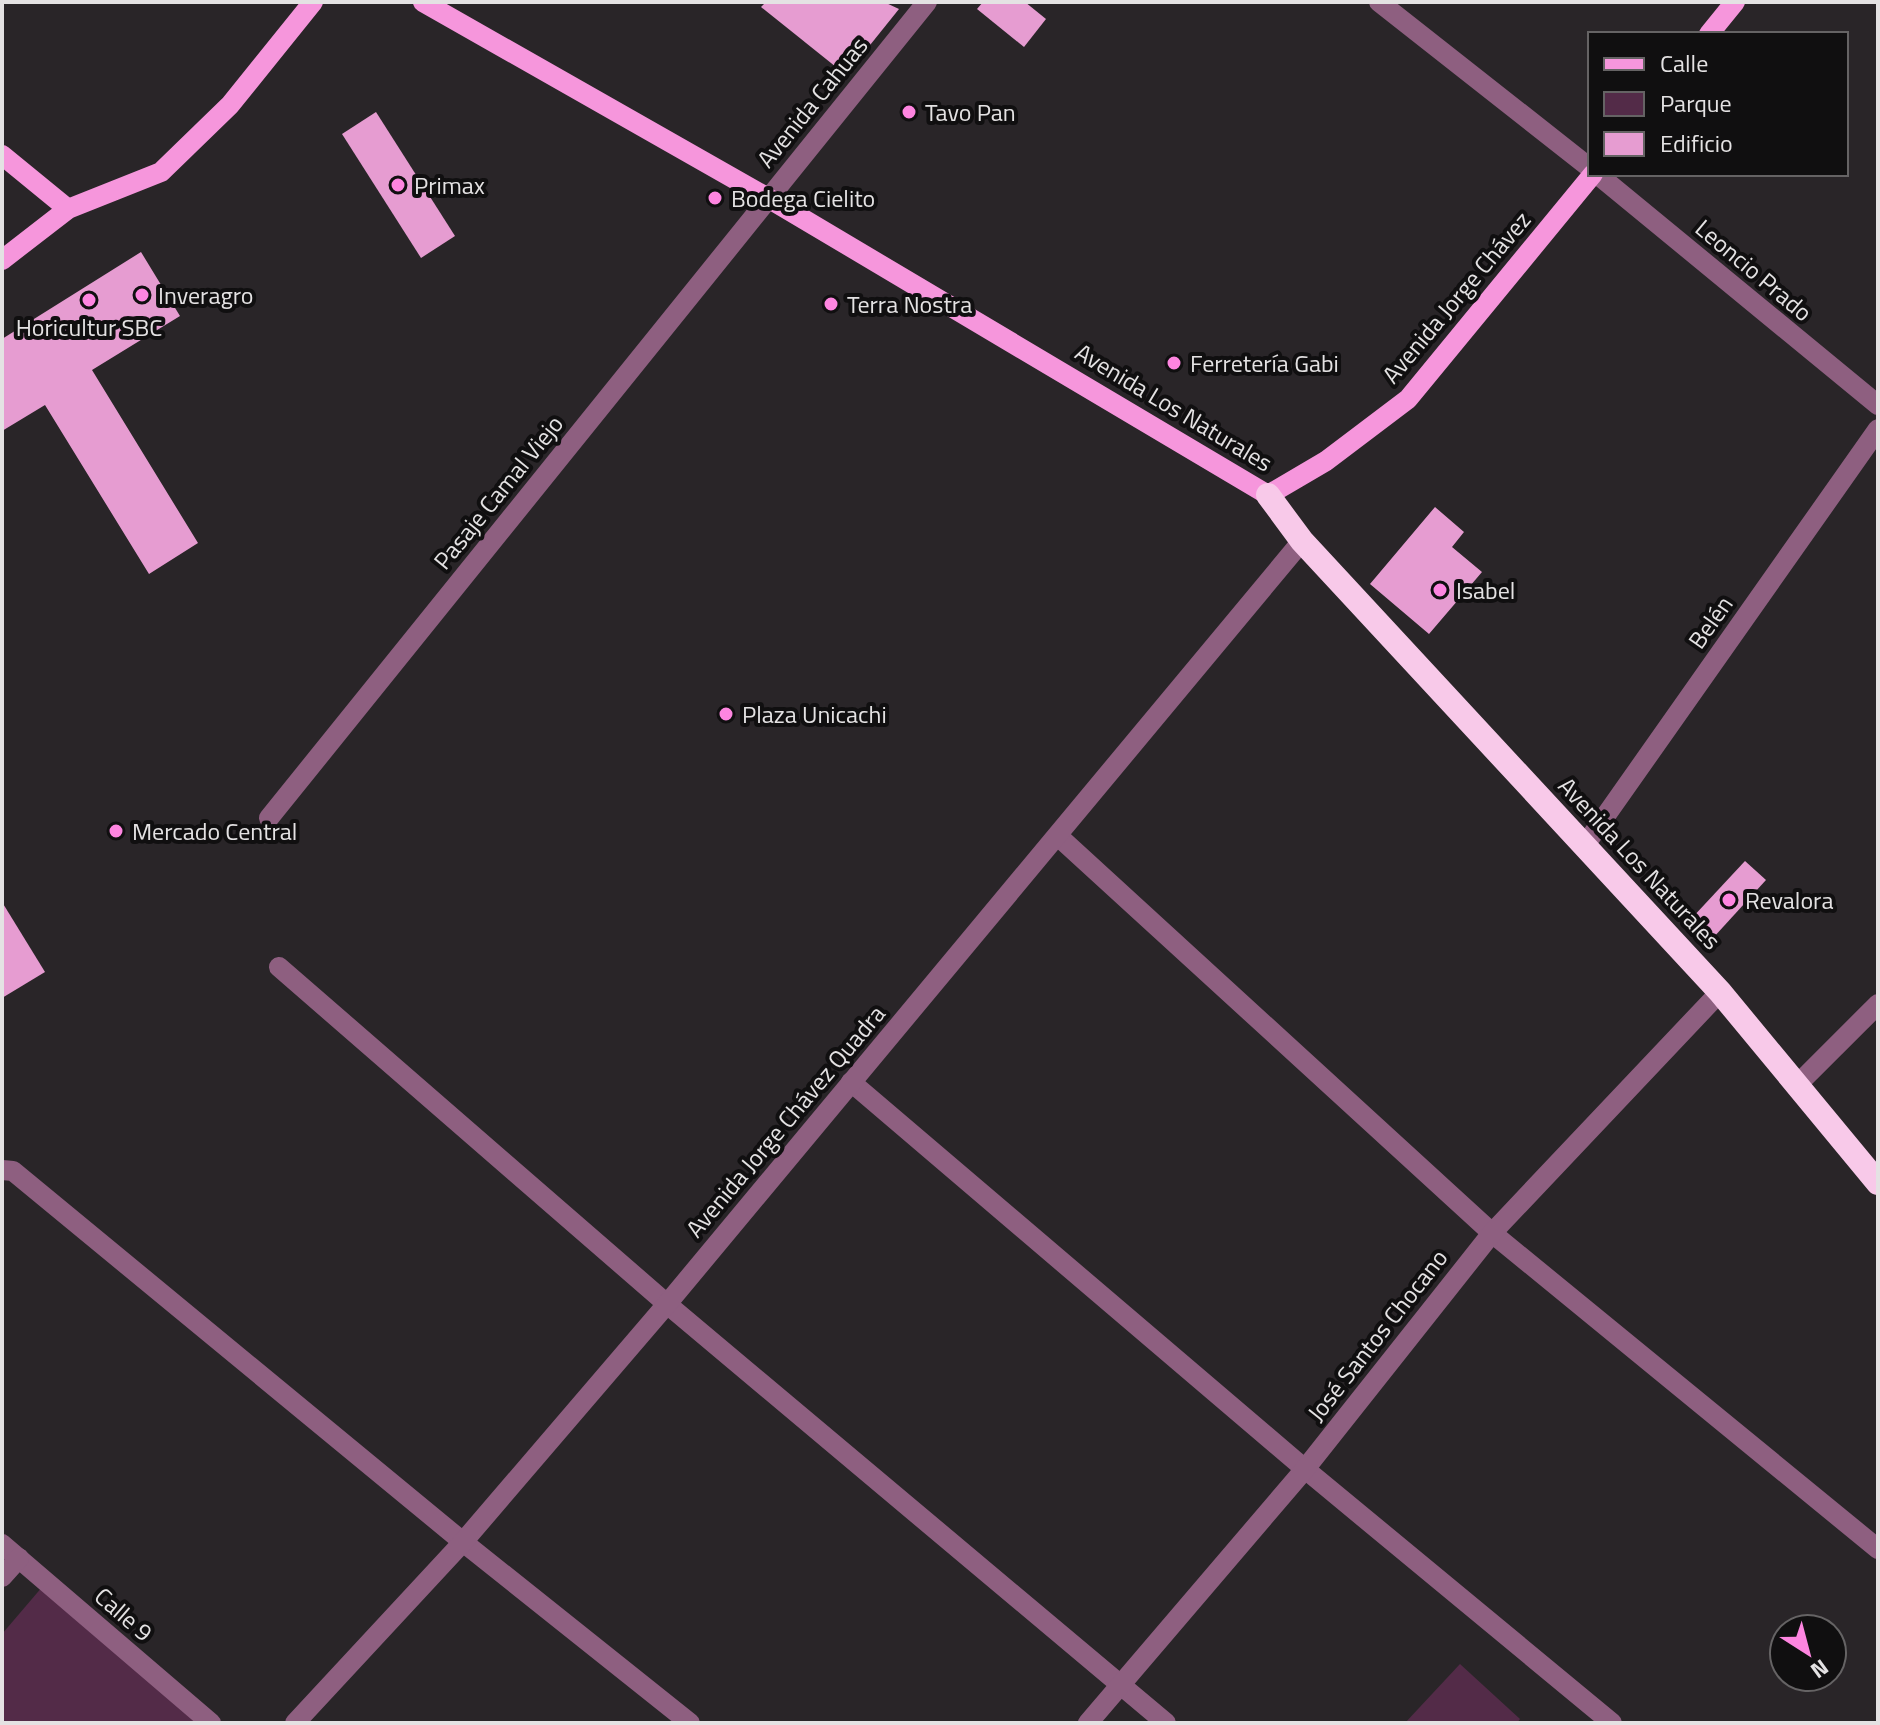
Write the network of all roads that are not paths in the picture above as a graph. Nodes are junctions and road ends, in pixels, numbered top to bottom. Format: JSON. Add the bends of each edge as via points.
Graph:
{"nodes":[{"id":1,"x":313,"y":2,"type":"edge"},
{"id":2,"x":423,"y":2,"type":"edge"},
{"id":3,"x":927,"y":2,"type":"edge"},
{"id":4,"x":1379,"y":2,"type":"edge"},
{"id":5,"x":1735,"y":2,"type":"edge"},
{"id":6,"x":1711,"y":32,"type":"edge"},
{"id":7,"x":2,"y":155,"type":"edge"},
{"id":8,"x":1588,"y":166,"type":"edge"},
{"id":9,"x":1593,"y":176,"type":"edge"},
{"id":10,"x":1597,"y":176,"type":"edge"},
{"id":11,"x":768,"y":198,"type":"junction"},
{"id":12,"x":68,"y":209,"type":"junction"},
{"id":13,"x":2,"y":260,"type":"edge"},
{"id":14,"x":1878,"y":405,"type":"edge"},
{"id":15,"x":1878,"y":429,"type":"edge"},
{"id":16,"x":1268,"y":495,"type":"junction"},
{"id":17,"x":1302,"y":541,"type":"junction"},
{"id":18,"x":269,"y":818,"type":"dead end"},
{"id":19,"x":1058,"y":836,"type":"junction"},
{"id":20,"x":1585,"y":845,"type":"junction"},
{"id":21,"x":279,"y":967,"type":"dead end"},
{"id":22,"x":1720,"y":992,"type":"junction"},
{"id":23,"x":1878,"y":1004,"type":"edge"},
{"id":24,"x":851,"y":1082,"type":"junction"},
{"id":25,"x":1797,"y":1085,"type":"junction"},
{"id":26,"x":2,"y":1170,"type":"edge"},
{"id":27,"x":1878,"y":1183,"type":"edge"},
{"id":28,"x":1492,"y":1233,"type":"junction"},
{"id":29,"x":667,"y":1304,"type":"junction"},
{"id":30,"x":1305,"y":1469,"type":"junction"},
{"id":31,"x":463,"y":1542,"type":"junction"},
{"id":32,"x":2,"y":1544,"type":"edge"},
{"id":33,"x":1878,"y":1549,"type":"edge"},
{"id":34,"x":19,"y":1558,"type":"junction"},
{"id":35,"x":2,"y":1577,"type":"edge"},
{"id":36,"x":1120,"y":1685,"type":"junction"},
{"id":37,"x":211,"y":1723,"type":"edge"},
{"id":38,"x":295,"y":1723,"type":"edge"},
{"id":39,"x":690,"y":1723,"type":"edge"},
{"id":40,"x":1088,"y":1723,"type":"edge"},
{"id":41,"x":1166,"y":1723,"type":"edge"},
{"id":42,"x":1612,"y":1723,"type":"edge"}],
"edges":[{"from":1,"to":12,"type":"main road","via":[[230,105],[161,172]]},
{"from":2,"to":11,"type":"main road","name":"Avenida Los Naturales"},
{"from":3,"to":11,"type":"street","name":"Avenida Cahuas"},
{"from":4,"to":8,"type":"street"},
{"from":5,"to":6,"type":"main road"},
{"from":7,"to":12,"type":"main road"},
{"from":9,"to":16,"type":"main road","name":"Avenida Jorge Chávez","via":[[1408,399],[1326,461]]},
{"from":10,"to":14,"type":"street","name":"Leoncio Prado"},
{"from":11,"to":16,"type":"main road","name":"Avenida Los Naturales"},
{"from":11,"to":18,"type":"street","name":"Pasaje Camal Viejo"},
{"from":12,"to":13,"type":"main road"},
{"from":15,"to":20,"type":"street","name":"Belén"},
{"from":16,"to":17,"type":"highway","name":"Avenida Los Naturales"},
{"from":17,"to":19,"type":"street","name":"Avenida Jorge Chávez Quadra"},
{"from":17,"to":20,"type":"highway","name":"Avenida Los Naturales"},
{"from":19,"to":24,"type":"street","name":"Avenida Jorge Chávez Quadra"},
{"from":19,"to":28,"type":"street"},
{"from":20,"to":22,"type":"highway","name":"Avenida Los Naturales"},
{"from":21,"to":29,"type":"street"},
{"from":22,"to":25,"type":"highway","name":"Avenida Los Naturales"},
{"from":22,"to":28,"type":"street","name":"José Santos Chocano"},
{"from":23,"to":25,"type":"street"},
{"from":24,"to":29,"type":"street","name":"Avenida Jorge Chávez Quadra"},
{"from":24,"to":30,"type":"street"},
{"from":25,"to":27,"type":"highway","name":"Avenida Los Naturales"},
{"from":26,"to":31,"type":"street","via":[[13,1171]]},
{"from":28,"to":30,"type":"street","name":"José Santos Chocano"},
{"from":28,"to":33,"type":"street"},
{"from":29,"to":31,"type":"street","name":"Avenida Jorge Chávez Quadra"},
{"from":29,"to":36,"type":"street"},
{"from":30,"to":36,"type":"street","name":"José Santos Chocano"},
{"from":30,"to":42,"type":"street"},
{"from":31,"to":38,"type":"street","name":"Avenida Jorge Chávez Quadra"},
{"from":31,"to":39,"type":"street"},
{"from":32,"to":34,"type":"street","name":"Calle 9"},
{"from":34,"to":35,"type":"street"},
{"from":34,"to":37,"type":"street","name":"Calle 9"},
{"from":36,"to":40,"type":"street","name":"José Santos Chocano"},
{"from":36,"to":41,"type":"street"}]}
